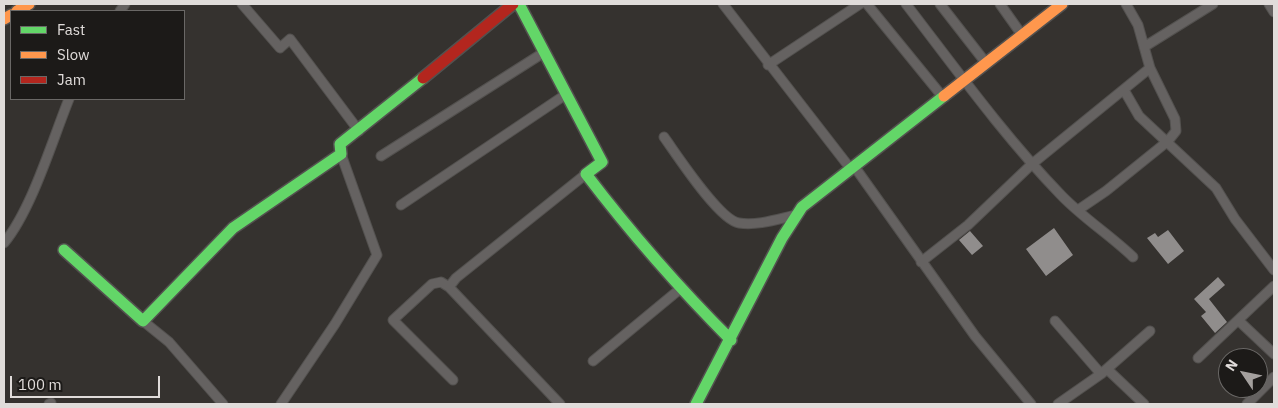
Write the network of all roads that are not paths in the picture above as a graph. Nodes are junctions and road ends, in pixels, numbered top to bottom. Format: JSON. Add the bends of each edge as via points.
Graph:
{"nodes":[{"id":1,"x":242,"y":4,"type":"edge"},
{"id":2,"x":513,"y":4,"type":"edge"},
{"id":3,"x":519,"y":4,"type":"edge"},
{"id":4,"x":722,"y":4,"type":"edge"},
{"id":5,"x":860,"y":4,"type":"edge"},
{"id":6,"x":867,"y":4,"type":"edge"},
{"id":7,"x":906,"y":4,"type":"edge"},
{"id":8,"x":940,"y":4,"type":"edge"},
{"id":9,"x":1000,"y":4,"type":"edge"},
{"id":10,"x":1062,"y":4,"type":"edge"},
{"id":11,"x":1126,"y":4,"type":"edge"},
{"id":12,"x":1213,"y":4,"type":"edge"},
{"id":13,"x":1269,"y":4,"type":"edge"},
{"id":14,"x":1274,"y":12,"type":"edge"},
{"id":15,"x":1022,"y":35,"type":"junction"},
{"id":16,"x":1144,"y":47,"type":"junction"},
{"id":17,"x":543,"y":53,"type":"junction"},
{"id":18,"x":986,"y":63,"type":"junction"},
{"id":19,"x":768,"y":65,"type":"junction"},
{"id":20,"x":1150,"y":68,"type":"junction"},
{"id":21,"x":963,"y":79,"type":"junction"},
{"id":22,"x":1124,"y":90,"type":"junction"},
{"id":23,"x":565,"y":95,"type":"junction"},
{"id":24,"x":942,"y":96,"type":"junction"},
{"id":25,"x":69,"y":100,"type":"edge"},
{"id":26,"x":359,"y":132,"type":"junction"},
{"id":27,"x":664,"y":137,"type":"dead end"},
{"id":28,"x":1168,"y":141,"type":"junction"},
{"id":29,"x":341,"y":154,"type":"junction"},
{"id":30,"x":381,"y":156,"type":"dead end"},
{"id":31,"x":1032,"y":164,"type":"junction"},
{"id":32,"x":852,"y":167,"type":"junction"},
{"id":33,"x":586,"y":174,"type":"junction"},
{"id":34,"x":401,"y":205,"type":"dead end"},
{"id":35,"x":1078,"y":210,"type":"junction"},
{"id":36,"x":796,"y":215,"type":"junction"},
{"id":37,"x":4,"y":243,"type":"edge"},
{"id":38,"x":64,"y":250,"type":"dead end"},
{"id":39,"x":1133,"y":257,"type":"dead end"},
{"id":40,"x":921,"y":262,"type":"junction"},
{"id":41,"x":1274,"y":270,"type":"edge"},
{"id":42,"x":449,"y":286,"type":"junction"},
{"id":43,"x":1274,"y":286,"type":"edge"},
{"id":44,"x":680,"y":289,"type":"junction"},
{"id":45,"x":143,"y":321,"type":"junction"},
{"id":46,"x":1055,"y":321,"type":"dead end"},
{"id":47,"x":1239,"y":321,"type":"junction"},
{"id":48,"x":1150,"y":331,"type":"dead end"},
{"id":49,"x":731,"y":340,"type":"junction"},
{"id":50,"x":1274,"y":354,"type":"edge"},
{"id":51,"x":1198,"y":358,"type":"dead end"},
{"id":52,"x":593,"y":361,"type":"dead end"},
{"id":53,"x":1104,"y":371,"type":"junction"},
{"id":54,"x":1274,"y":377,"type":"edge"},
{"id":55,"x":453,"y":380,"type":"dead end"},
{"id":56,"x":222,"y":404,"type":"edge"},
{"id":57,"x":281,"y":404,"type":"edge"},
{"id":58,"x":560,"y":404,"type":"edge"},
{"id":59,"x":696,"y":404,"type":"edge"},
{"id":60,"x":1031,"y":404,"type":"edge"},
{"id":61,"x":1058,"y":404,"type":"edge"},
{"id":62,"x":1144,"y":404,"type":"edge"},
{"id":63,"x":1247,"y":404,"type":"edge"}],
"edges":[{"from":1,"to":26,"type":"street","via":[[280,48],[290,39]]},
{"from":2,"to":26,"type":"street"},
{"from":3,"to":17,"type":"street"},
{"from":4,"to":19,"type":"street"},
{"from":5,"to":19,"type":"street"},
{"from":6,"to":24,"type":"street"},
{"from":7,"to":21,"type":"street"},
{"from":8,"to":18,"type":"street"},
{"from":9,"to":15,"type":"street"},
{"from":10,"to":15,"type":"street"},
{"from":11,"to":16,"type":"street","via":[[1138,25]]},
{"from":12,"to":16,"type":"street"},
{"from":13,"to":14,"type":"street"},
{"from":15,"to":18,"type":"street"},
{"from":16,"to":20,"type":"street"},
{"from":17,"to":23,"type":"street"},
{"from":17,"to":30,"type":"street"},
{"from":18,"to":21,"type":"street"},
{"from":19,"to":32,"type":"street"},
{"from":20,"to":22,"type":"street"},
{"from":20,"to":28,"type":"street","via":[[1176,119],[1176,131]]},
{"from":21,"to":24,"type":"street"},
{"from":21,"to":31,"type":"street"},
{"from":22,"to":28,"type":"street","via":[[1139,116]]},
{"from":22,"to":31,"type":"street"},
{"from":23,"to":33,"type":"street","via":[[602,162]]},
{"from":23,"to":34,"type":"street"},
{"from":24,"to":32,"type":"street"},
{"from":25,"to":37,"type":"street","via":[[36,182],[12,234]]},
{"from":26,"to":29,"type":"street","via":[[340,144]]},
{"from":27,"to":36,"type":"street","via":[[730,221],[740,224],[766,222]]},
{"from":28,"to":35,"type":"street"},
{"from":28,"to":41,"type":"street","via":[[1222,194],[1235,219]]},
{"from":29,"to":45,"type":"street","via":[[233,228]]},
{"from":29,"to":57,"type":"street","via":[[377,255],[336,324]]},
{"from":31,"to":35,"type":"street"},
{"from":31,"to":40,"type":"street","via":[[968,225]]},
{"from":32,"to":36,"type":"street","via":[[802,206]]},
{"from":32,"to":40,"type":"street"},
{"from":33,"to":42,"type":"street"},
{"from":33,"to":44,"type":"street"},
{"from":35,"to":39,"type":"street"},
{"from":36,"to":49,"type":"street"},
{"from":38,"to":45,"type":"street"},
{"from":40,"to":60,"type":"street","via":[[975,336]]},
{"from":42,"to":55,"type":"street","via":[[441,282],[432,284],[394,320]]},
{"from":42,"to":58,"type":"street"},
{"from":43,"to":47,"type":"street"},
{"from":44,"to":49,"type":"street"},
{"from":44,"to":52,"type":"street"},
{"from":45,"to":56,"type":"street","via":[[169,342]]},
{"from":46,"to":53,"type":"street"},
{"from":47,"to":50,"type":"street"},
{"from":47,"to":51,"type":"street"},
{"from":48,"to":53,"type":"street"},
{"from":49,"to":59,"type":"street"},
{"from":53,"to":61,"type":"street"},
{"from":53,"to":62,"type":"street"},
{"from":54,"to":63,"type":"street"}]}
